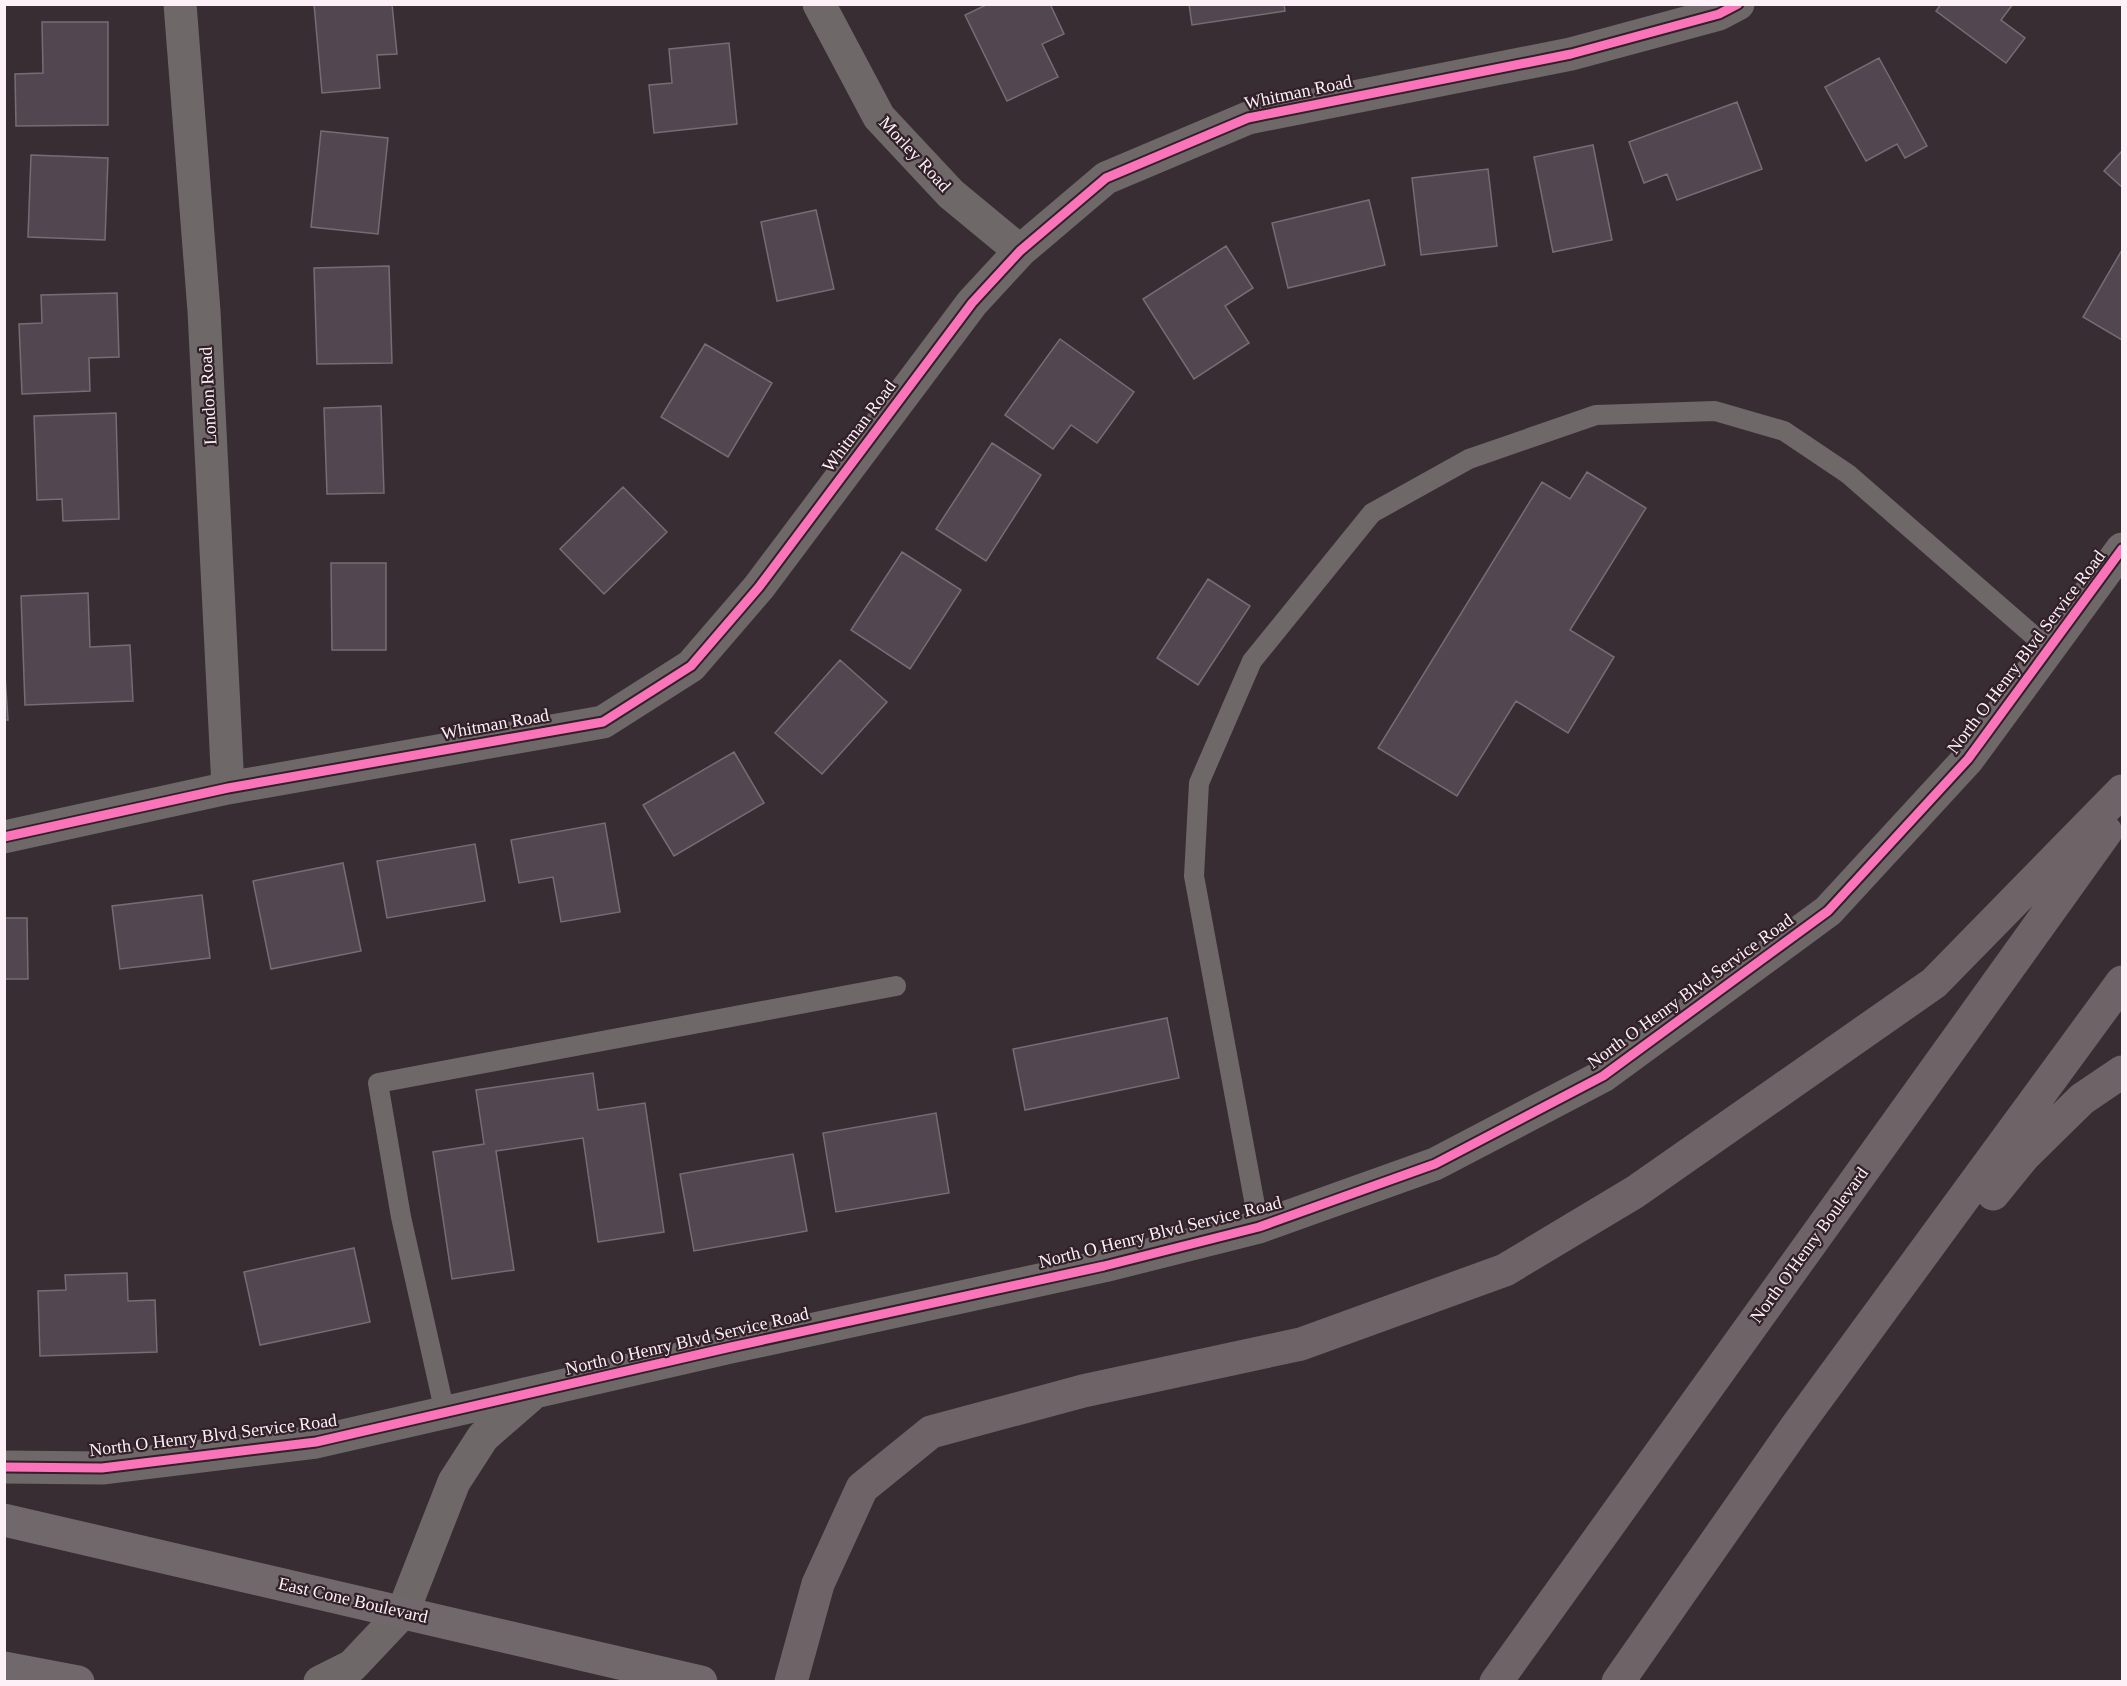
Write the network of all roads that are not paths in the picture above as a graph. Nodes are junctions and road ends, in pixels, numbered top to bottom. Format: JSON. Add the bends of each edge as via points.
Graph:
{"nodes":[{"id":1,"x":180,"y":4,"type":"edge"},
{"id":2,"x":819,"y":4,"type":"edge"},
{"id":3,"x":1737,"y":4,"type":"edge"},
{"id":4,"x":1020,"y":251,"type":"junction"},
{"id":5,"x":2122,"y":549,"type":"edge"},
{"id":6,"x":2049,"y":649,"type":"junction"},
{"id":7,"x":228,"y":788,"type":"junction"},
{"id":8,"x":2122,"y":791,"type":"edge"},
{"id":9,"x":2122,"y":809,"type":"edge"},
{"id":10,"x":4,"y":837,"type":"edge"},
{"id":11,"x":2122,"y":982,"type":"edge"},
{"id":12,"x":896,"y":986,"type":"dead end"},
{"id":13,"x":2122,"y":1072,"type":"edge"},
{"id":14,"x":1260,"y":1227,"type":"junction"},
{"id":15,"x":533,"y":1393,"type":"junction"},
{"id":16,"x":445,"y":1413,"type":"junction"},
{"id":17,"x":1796,"y":1427,"type":"junction"},
{"id":18,"x":4,"y":1467,"type":"edge"},
{"id":19,"x":4,"y":1520,"type":"edge"},
{"id":20,"x":403,"y":1612,"type":"junction"},
{"id":21,"x":21,"y":1673,"type":"edge"},
{"id":22,"x":78,"y":1682,"type":"edge"},
{"id":23,"x":320,"y":1682,"type":"edge"},
{"id":24,"x":701,"y":1682,"type":"edge"},
{"id":25,"x":792,"y":1682,"type":"edge"},
{"id":26,"x":1496,"y":1682,"type":"edge"},
{"id":27,"x":1618,"y":1682,"type":"edge"}],
"edges":[{"from":1,"to":7,"type":"street","name":"London Road","via":[[204,310]]},
{"from":2,"to":4,"type":"street","name":"Morley Road","via":[[879,117],[951,194]]},
{"from":3,"to":4,"type":"street","name":"Whitman Road","via":[[1719,14],[1571,54],[1248,118],[1106,178]]},
{"from":4,"to":7,"type":"street","name":"Whitman Road","via":[[972,303],[759,587],[691,666],[603,722]]},
{"from":5,"to":6,"type":"street","name":"North O Henry Blvd Service Road"},
{"from":6,"to":14,"type":"street","name":"North O Henry Blvd Service Road","via":[[1968,759],[1828,911],[1676,1025],[1603,1076],[1436,1164]]},
{"from":6,"to":14,"type":"lane","via":[[1848,474],[1784,431],[1715,411],[1596,415],[1469,459],[1372,513],[1252,661],[1199,783],[1194,876]]},
{"from":7,"to":10,"type":"street","name":"Whitman Road"},
{"from":8,"to":25,"type":"highway","via":[[1934,983],[1635,1192],[1505,1270],[1301,1344],[1083,1391],[931,1432],[862,1488],[818,1584]]},
{"from":9,"to":26,"type":"highway","name":"North O'Henry Boulevard"},
{"from":11,"to":17,"type":"highway"},
{"from":12,"to":16,"type":"lane","via":[[378,1083],[401,1217]]},
{"from":13,"to":17,"type":"highway","via":[[2082,1099],[2024,1156]]},
{"from":14,"to":15,"type":"street","name":"North O Henry Blvd Service Road","via":[[1104,1266]]},
{"from":15,"to":16,"type":"street","name":"North O Henry Blvd Service Road"},
{"from":15,"to":20,"type":"street","via":[[483,1437],[454,1482]]},
{"from":16,"to":18,"type":"street","name":"North O Henry Blvd Service Road","via":[[316,1442],[102,1468]]},
{"from":17,"to":27,"type":"highway"},
{"from":19,"to":20,"type":"main road","name":"East Cone Boulevard"},
{"from":20,"to":23,"type":"street","via":[[352,1666]]},
{"from":20,"to":24,"type":"main road","name":"East Cone Boulevard"},
{"from":21,"to":22,"type":"main road"}]}
